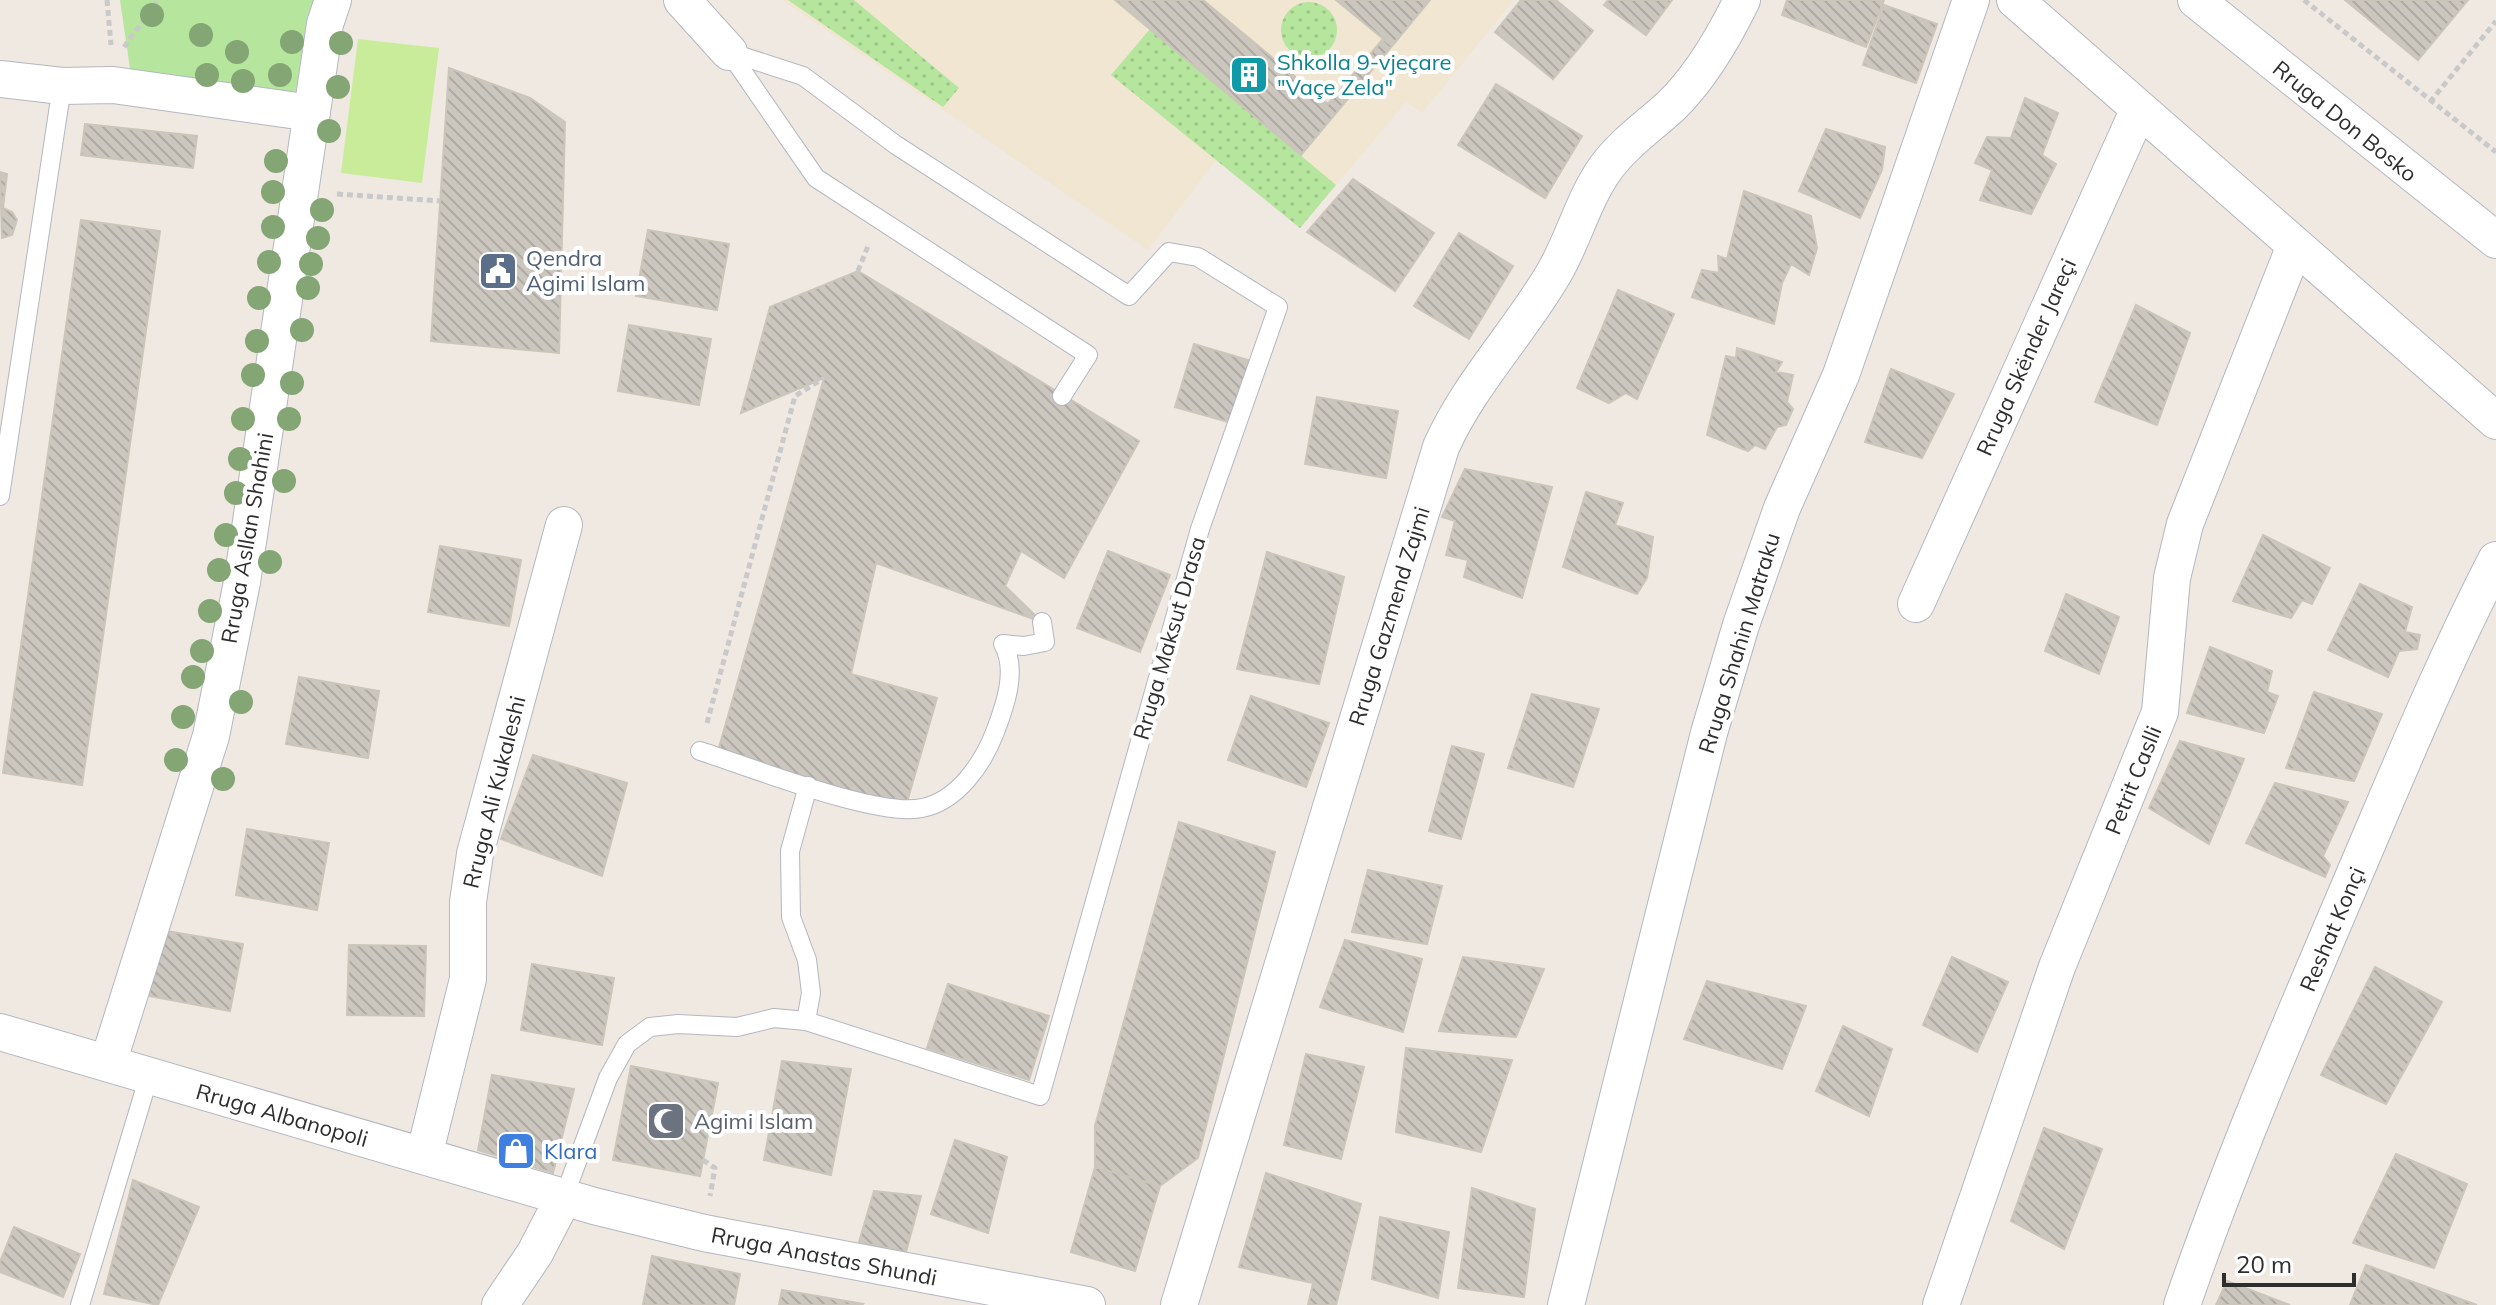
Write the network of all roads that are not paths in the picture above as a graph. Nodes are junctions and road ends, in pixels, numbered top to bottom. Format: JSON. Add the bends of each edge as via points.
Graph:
{"nodes":[{"id":1,"x":333,"y":0,"type":"edge"},
{"id":2,"x":682,"y":0,"type":"edge"},
{"id":3,"x":1742,"y":0,"type":"edge"},
{"id":4,"x":1971,"y":0,"type":"edge"},
{"id":5,"x":2015,"y":0,"type":"edge"},
{"id":6,"x":2196,"y":0,"type":"edge"},
{"id":7,"x":729,"y":52,"type":"junction"},
{"id":8,"x":0,"y":79,"type":"edge"},
{"id":9,"x":62,"y":86,"type":"junction"},
{"id":10,"x":2138,"y":111,"type":"junction"},
{"id":11,"x":312,"y":113,"type":"junction"},
{"id":12,"x":2496,"y":240,"type":"edge"},
{"id":13,"x":2294,"y":248,"type":"junction"},
{"id":14,"x":1062,"y":396,"type":"dead end"},
{"id":15,"x":2496,"y":421,"type":"edge"},
{"id":16,"x":0,"y":496,"type":"edge"},
{"id":17,"x":564,"y":525,"type":"dead end"},
{"id":18,"x":2496,"y":560,"type":"edge"},
{"id":19,"x":1916,"y":604,"type":"dead end"},
{"id":20,"x":1042,"y":622,"type":"dead end"},
{"id":21,"x":700,"y":751,"type":"road end"},
{"id":22,"x":808,"y":786,"type":"junction"},
{"id":23,"x":806,"y":1021,"type":"junction"},
{"id":24,"x":0,"y":1032,"type":"edge"},
{"id":25,"x":108,"y":1063,"type":"junction"},
{"id":26,"x":149,"y":1076,"type":"junction"},
{"id":27,"x":424,"y":1156,"type":"junction"},
{"id":28,"x":564,"y":1197,"type":"junction"},
{"id":29,"x":80,"y":1305,"type":"edge"},
{"id":30,"x":500,"y":1305,"type":"edge"},
{"id":31,"x":1087,"y":1305,"type":"edge"},
{"id":32,"x":1179,"y":1305,"type":"edge"},
{"id":33,"x":1566,"y":1305,"type":"edge"},
{"id":34,"x":1941,"y":1305,"type":"edge"},
{"id":35,"x":2182,"y":1305,"type":"edge"}],
"edges":[{"from":1,"to":11,"type":"street","name":"Rruga Asllan Shahini"},
{"from":2,"to":7,"type":"street","name":"Rruga Maksut Drasa"},
{"from":3,"to":32,"type":"street","name":"Rruga Gazmend Zajmi","via":[[1706,64],[1604,170],[1555,271],[1458,409],[1441,447]]},
{"from":4,"to":33,"type":"street","name":"Rruga Shahin Matraku","via":[[1841,375],[1782,508],[1741,625],[1709,733]]},
{"from":5,"to":10,"type":"street"},
{"from":6,"to":12,"type":"street","name":"Rruga Don Bosko"},
{"from":7,"to":14,"type":"lane","via":[[816,178],[1088,355]]},
{"from":7,"to":23,"type":"lane","name":"Rruga Maksut Drasa","via":[[803,76],[896,145],[1129,296],[1169,252],[1198,257],[1278,307],[1200,529],[1040,1096]]},
{"from":8,"to":9,"type":"street"},
{"from":9,"to":11,"type":"street","via":[[113,85]]},
{"from":9,"to":16,"type":"lane"},
{"from":10,"to":13,"type":"street"},
{"from":10,"to":19,"type":"street","name":"Rruga Skënder Jareçi"},
{"from":11,"to":25,"type":"street","name":"Rruga Asllan Shahini","via":[[242,582],[211,736]]},
{"from":13,"to":15,"type":"street"},
{"from":13,"to":34,"type":"street","name":"Petrit Caslli","via":[[2185,524],[2172,578],[2160,712],[2057,967]]},
{"from":17,"to":27,"type":"street","name":"Rruga Ali Kukaleshi","via":[[475,854],[468,902],[468,979]]},
{"from":18,"to":35,"type":"street","name":"Reshat Konçi","via":[[2454,641],[2330,933],[2220,1195]]},
{"from":20,"to":22,"type":"lane","via":[[1045,642],[1003,644],[1010,683],[987,754],[969,779],[944,798],[923,808],[889,810]]},
{"from":21,"to":22,"type":"lane"},
{"from":22,"to":23,"type":"lane","via":[[790,851],[791,917],[807,960],[811,993]]},
{"from":23,"to":28,"type":"lane","name":"Rruga Maksut Drasa","via":[[774,1018],[737,1027],[650,1027],[627,1044],[608,1078]]},
{"from":24,"to":25,"type":"street","name":"Rruga Albanopoli"},
{"from":25,"to":26,"type":"street","name":"Rruga Albanopoli"},
{"from":26,"to":27,"type":"street","name":"Rruga Albanopoli"},
{"from":26,"to":29,"type":"lane"},
{"from":27,"to":28,"type":"street","name":"Rruga Albanopoli"},
{"from":28,"to":30,"type":"street"},
{"from":28,"to":31,"type":"street","name":"Rruga Anastas Shundi","via":[[704,1233]]}]}
